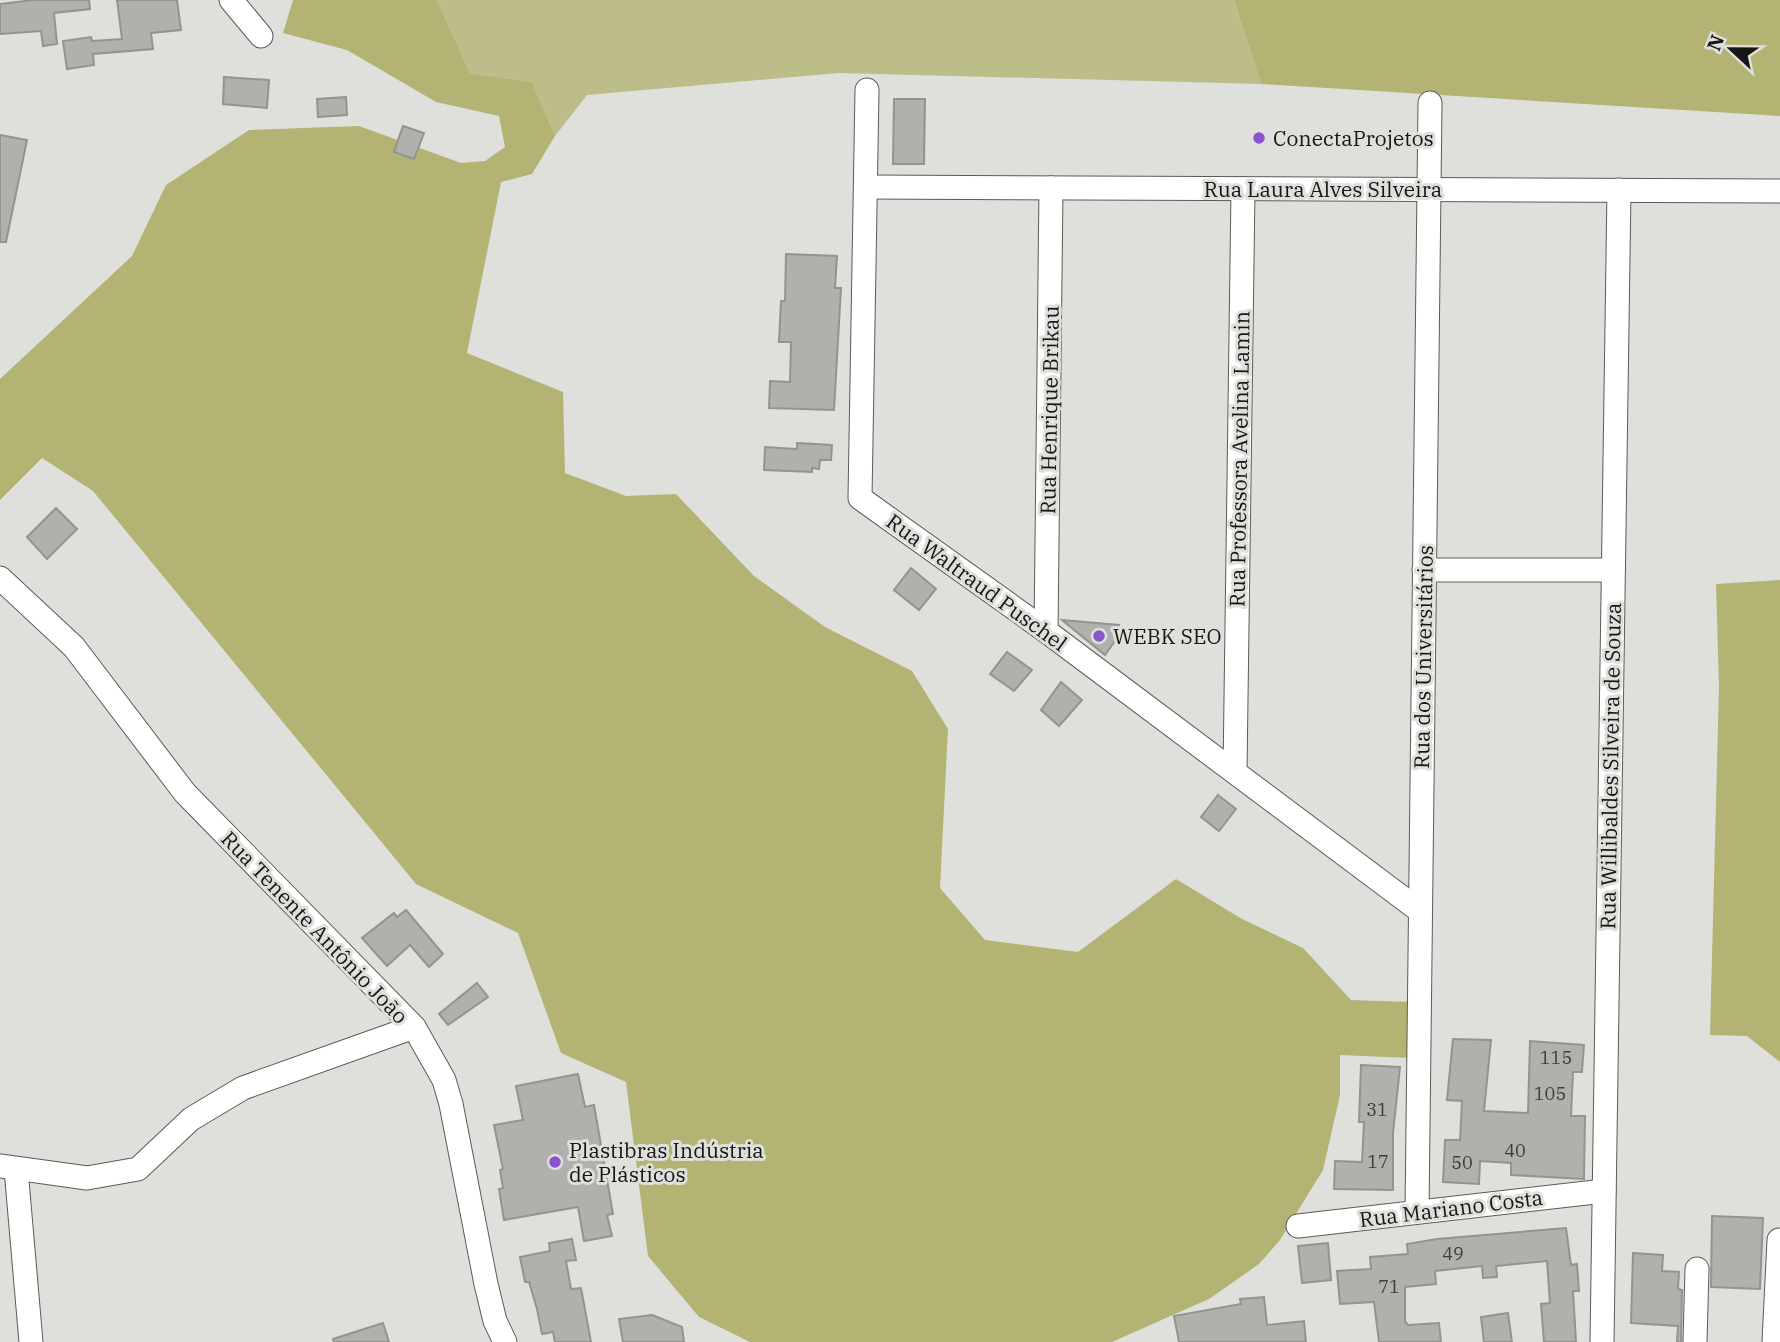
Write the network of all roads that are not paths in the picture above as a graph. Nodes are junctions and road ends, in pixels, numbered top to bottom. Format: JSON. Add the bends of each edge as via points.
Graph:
{"nodes":[{"id":1,"x":231,"y":0,"type":"edge"},
{"id":2,"x":261,"y":36,"type":"dead end"},
{"id":3,"x":867,"y":90,"type":"dead end"},
{"id":4,"x":1430,"y":103,"type":"dead end"},
{"id":5,"x":866,"y":187,"type":"junction"},
{"id":6,"x":1051,"y":188,"type":"junction"},
{"id":7,"x":1243,"y":189,"type":"junction"},
{"id":8,"x":1429,"y":189,"type":"junction"},
{"id":9,"x":1619,"y":190,"type":"junction"},
{"id":10,"x":1780,"y":191,"type":"edge"},
{"id":11,"x":1424,"y":570,"type":"junction"},
{"id":12,"x":1613,"y":570,"type":"junction"},
{"id":13,"x":0,"y":579,"type":"edge"},
{"id":14,"x":1046,"y":631,"type":"junction"},
{"id":15,"x":1235,"y":772,"type":"junction"},
{"id":16,"x":1420,"y":911,"type":"junction"},
{"id":17,"x":414,"y":1027,"type":"junction"},
{"id":18,"x":8,"y":1168,"type":"edge"},
{"id":19,"x":1604,"y":1191,"type":"junction"},
{"id":20,"x":1417,"y":1212,"type":"junction"},
{"id":21,"x":1298,"y":1226,"type":"dead end"},
{"id":22,"x":1779,"y":1240,"type":"edge"},
{"id":23,"x":1697,"y":1269,"type":"dead end"},
{"id":24,"x":31,"y":1342,"type":"edge"},
{"id":25,"x":505,"y":1342,"type":"edge"},
{"id":26,"x":1602,"y":1342,"type":"edge"},
{"id":27,"x":1695,"y":1342,"type":"edge"},
{"id":28,"x":1774,"y":1342,"type":"edge"}],
"edges":[{"from":1,"to":2,"type":"street"},
{"from":3,"to":5,"type":"street","name":"Rua Waltraud Puschel"},
{"from":4,"to":8,"type":"street","name":"Rua dos Universitários"},
{"from":5,"to":6,"type":"street","name":"Rua Laura Alves Silveira"},
{"from":5,"to":14,"type":"street","name":"Rua Waltraud Puschel","via":[[860,498]]},
{"from":6,"to":7,"type":"street","name":"Rua Laura Alves Silveira"},
{"from":6,"to":14,"type":"street","name":"Rua Henrique Brikau"},
{"from":7,"to":8,"type":"street","name":"Rua Laura Alves Silveira"},
{"from":7,"to":15,"type":"street","name":"Rua Professora Avelina Lamin"},
{"from":8,"to":9,"type":"street","name":"Rua Laura Alves Silveira"},
{"from":8,"to":11,"type":"street","name":"Rua dos Universitários"},
{"from":9,"to":10,"type":"street","name":"Rua Laura Alves Silveira"},
{"from":9,"to":12,"type":"street","name":"Rua Willibaldes Silveira de Souza"},
{"from":11,"to":12,"type":"street"},
{"from":11,"to":16,"type":"street","name":"Rua dos Universitários"},
{"from":12,"to":19,"type":"street","name":"Rua Willibaldes Silveira de Souza"},
{"from":13,"to":17,"type":"street","name":"Rua Tenente Antônio João","via":[[74,646],[186,793]]},
{"from":14,"to":15,"type":"street","name":"Rua Waltraud Puschel"},
{"from":15,"to":16,"type":"street","name":"Rua Waltraud Puschel"},
{"from":16,"to":20,"type":"street","name":"Rua dos Universitários"},
{"from":17,"to":18,"type":"street","via":[[243,1088],[191,1119],[138,1169],[87,1178]]},
{"from":17,"to":25,"type":"street","name":"Rua Tenente Antônio João","via":[[451,1104],[486,1284]]},
{"from":18,"to":24,"type":"street"},
{"from":19,"to":20,"type":"street","name":"Rua Mariano Costa"},
{"from":19,"to":26,"type":"street","name":"Rua Willibaldes Silveira de Souza"},
{"from":20,"to":21,"type":"street","name":"Rua Mariano Costa"},
{"from":22,"to":28,"type":"street"},
{"from":23,"to":27,"type":"street"}]}
